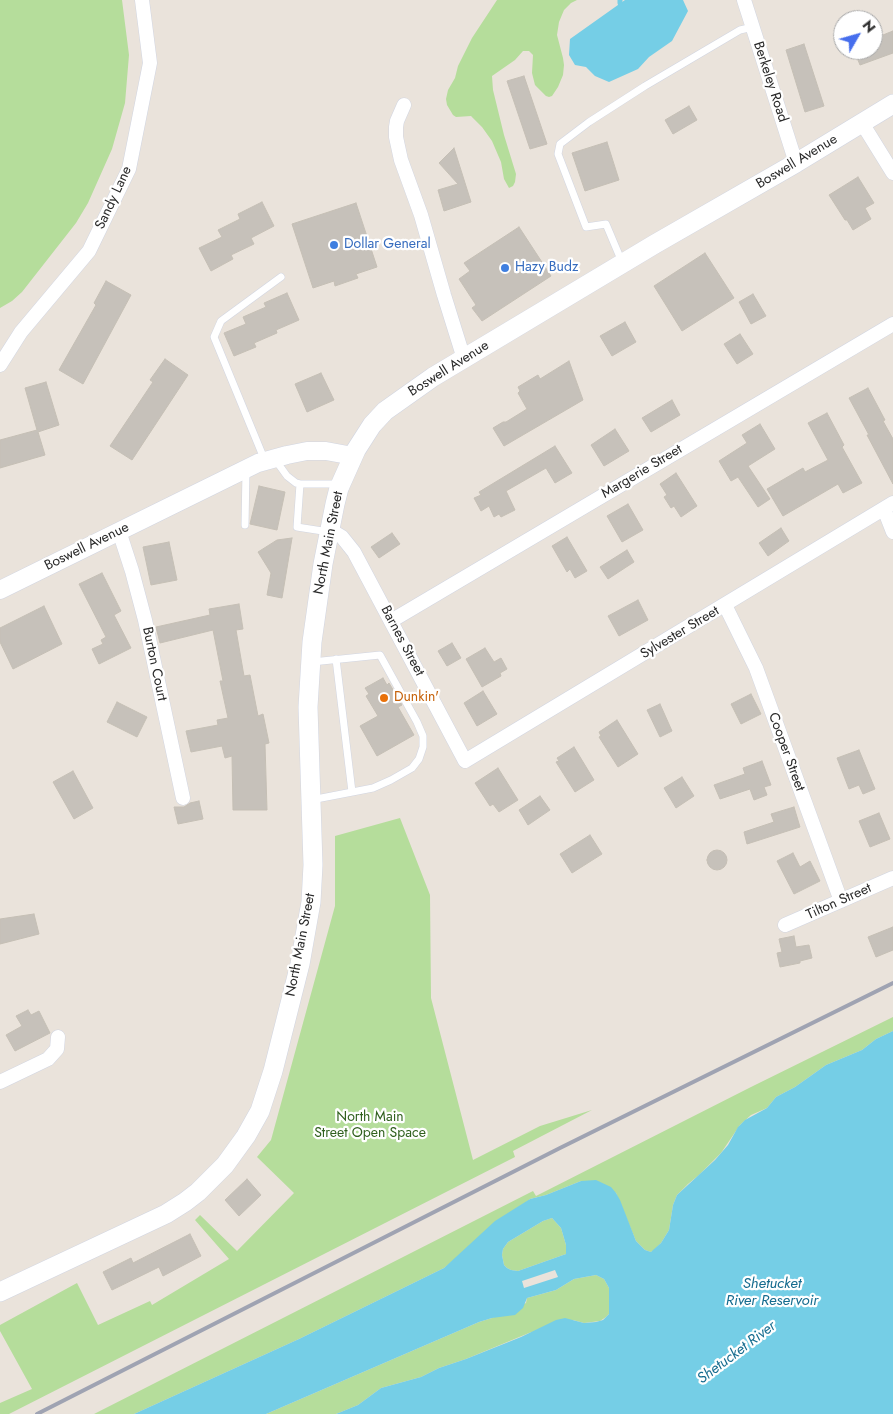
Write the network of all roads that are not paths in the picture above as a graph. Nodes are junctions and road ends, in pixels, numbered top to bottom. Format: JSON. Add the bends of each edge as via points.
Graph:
{"nodes":[{"id":1,"x":142,"y":0,"type":"edge"},
{"id":2,"x":744,"y":0,"type":"edge"},
{"id":3,"x":753,"y":27,"type":"junction"},
{"id":4,"x":893,"y":104,"type":"edge"},
{"id":5,"x":404,"y":105,"type":"dead end"},
{"id":6,"x":862,"y":123,"type":"junction"},
{"id":7,"x":796,"y":164,"type":"junction"},
{"id":8,"x":893,"y":173,"type":"edge"},
{"id":9,"x":623,"y":263,"type":"junction"},
{"id":10,"x":281,"y":277,"type":"dead end"},
{"id":11,"x":893,"y":324,"type":"edge"},
{"id":12,"x":464,"y":359,"type":"junction"},
{"id":13,"x":0,"y":365,"type":"edge"},
{"id":14,"x":353,"y":456,"type":"junction"},
{"id":15,"x":270,"y":459,"type":"junction"},
{"id":16,"x":246,"y":468,"type":"junction"},
{"id":17,"x":300,"y":484,"type":"junction"},
{"id":18,"x":341,"y":484,"type":"junction"},
{"id":19,"x":888,"y":506,"type":"edge"},
{"id":20,"x":245,"y":525,"type":"dead end"},
{"id":21,"x":119,"y":531,"type":"junction"},
{"id":22,"x":329,"y":532,"type":"junction"},
{"id":23,"x":893,"y":532,"type":"edge"},
{"id":24,"x":0,"y":590,"type":"edge"},
{"id":25,"x":726,"y":605,"type":"junction"},
{"id":26,"x":391,"y":621,"type":"junction"},
{"id":27,"x":336,"y":660,"type":"junction"},
{"id":28,"x":311,"y":662,"type":"junction"},
{"id":29,"x":465,"y":761,"type":"joint"},
{"id":30,"x":352,"y":792,"type":"junction"},
{"id":31,"x":184,"y":798,"type":"dead end"},
{"id":32,"x":310,"y":800,"type":"junction"},
{"id":33,"x":893,"y":878,"type":"edge"},
{"id":34,"x":841,"y":901,"type":"junction"},
{"id":35,"x":785,"y":925,"type":"dead end"},
{"id":36,"x":58,"y":1037,"type":"dead end"},
{"id":37,"x":0,"y":1082,"type":"edge"},
{"id":38,"x":0,"y":1292,"type":"edge"}],
"edges":[{"from":1,"to":13,"type":"street","name":"Sandy Lane","via":[[150,62],[129,169],[89,251],[21,332]]},
{"from":2,"to":3,"type":"street","name":"Berkeley Road"},
{"from":3,"to":7,"type":"street","name":"Berkeley Road"},
{"from":3,"to":9,"type":"lane","via":[[740,30],[645,86],[560,144],[558,154],[586,227],[606,224]]},
{"from":4,"to":6,"type":"main road","name":"Boswell Avenue"},
{"from":5,"to":12,"type":"street","via":[[396,127],[401,160]]},
{"from":6,"to":7,"type":"main road","name":"Boswell Avenue"},
{"from":6,"to":8,"type":"street"},
{"from":7,"to":9,"type":"main road","name":"Boswell Avenue"},
{"from":9,"to":12,"type":"main road","name":"Boswell Avenue"},
{"from":10,"to":15,"type":"lane","via":[[221,321],[214,337]]},
{"from":11,"to":26,"type":"street","name":"Margerie Street"},
{"from":12,"to":14,"type":"main road","name":"Boswell Avenue","via":[[385,411],[367,431]]},
{"from":14,"to":15,"type":"street","name":"Boswell Avenue","via":[[318,450]]},
{"from":14,"to":18,"type":"main road","name":"North Main Street"},
{"from":15,"to":16,"type":"street","name":"Boswell Avenue"},
{"from":15,"to":17,"type":"lane"},
{"from":16,"to":20,"type":"lane"},
{"from":16,"to":21,"type":"street","name":"Boswell Avenue"},
{"from":17,"to":18,"type":"lane"},
{"from":17,"to":22,"type":"lane","via":[[297,527]]},
{"from":18,"to":22,"type":"main road","name":"North Main Street"},
{"from":19,"to":23,"type":"street"},
{"from":19,"to":25,"type":"street","name":"Sylvester Street"},
{"from":21,"to":24,"type":"street","name":"Boswell Avenue"},
{"from":21,"to":31,"type":"street","name":"Burton Court","via":[[145,620]]},
{"from":22,"to":26,"type":"street","name":"Barnes Street","via":[[337,534],[350,546]]},
{"from":22,"to":28,"type":"main road","name":"North Main Street"},
{"from":25,"to":29,"type":"street","name":"Sylvester Street"},
{"from":25,"to":34,"type":"street","name":"Cooper Street","via":[[756,668]]},
{"from":26,"to":29,"type":"street","name":"Barnes Street"},
{"from":27,"to":28,"type":"lane"},
{"from":27,"to":30,"type":"lane"},
{"from":27,"to":30,"type":"lane","via":[[380,655],[422,736],[423,747],[412,768],[373,788]]},
{"from":28,"to":32,"type":"main road","name":"North Main Street","via":[[308,717]]},
{"from":30,"to":32,"type":"lane"},
{"from":32,"to":38,"type":"main road","name":"North Main Street","via":[[313,865],[300,964],[273,1071],[260,1111],[246,1136],[213,1177],[177,1208]]},
{"from":33,"to":34,"type":"street","name":"Tilton Street"},
{"from":34,"to":35,"type":"street","name":"Tilton Street"},
{"from":36,"to":37,"type":"street","via":[[57,1049],[48,1059]]}]}
